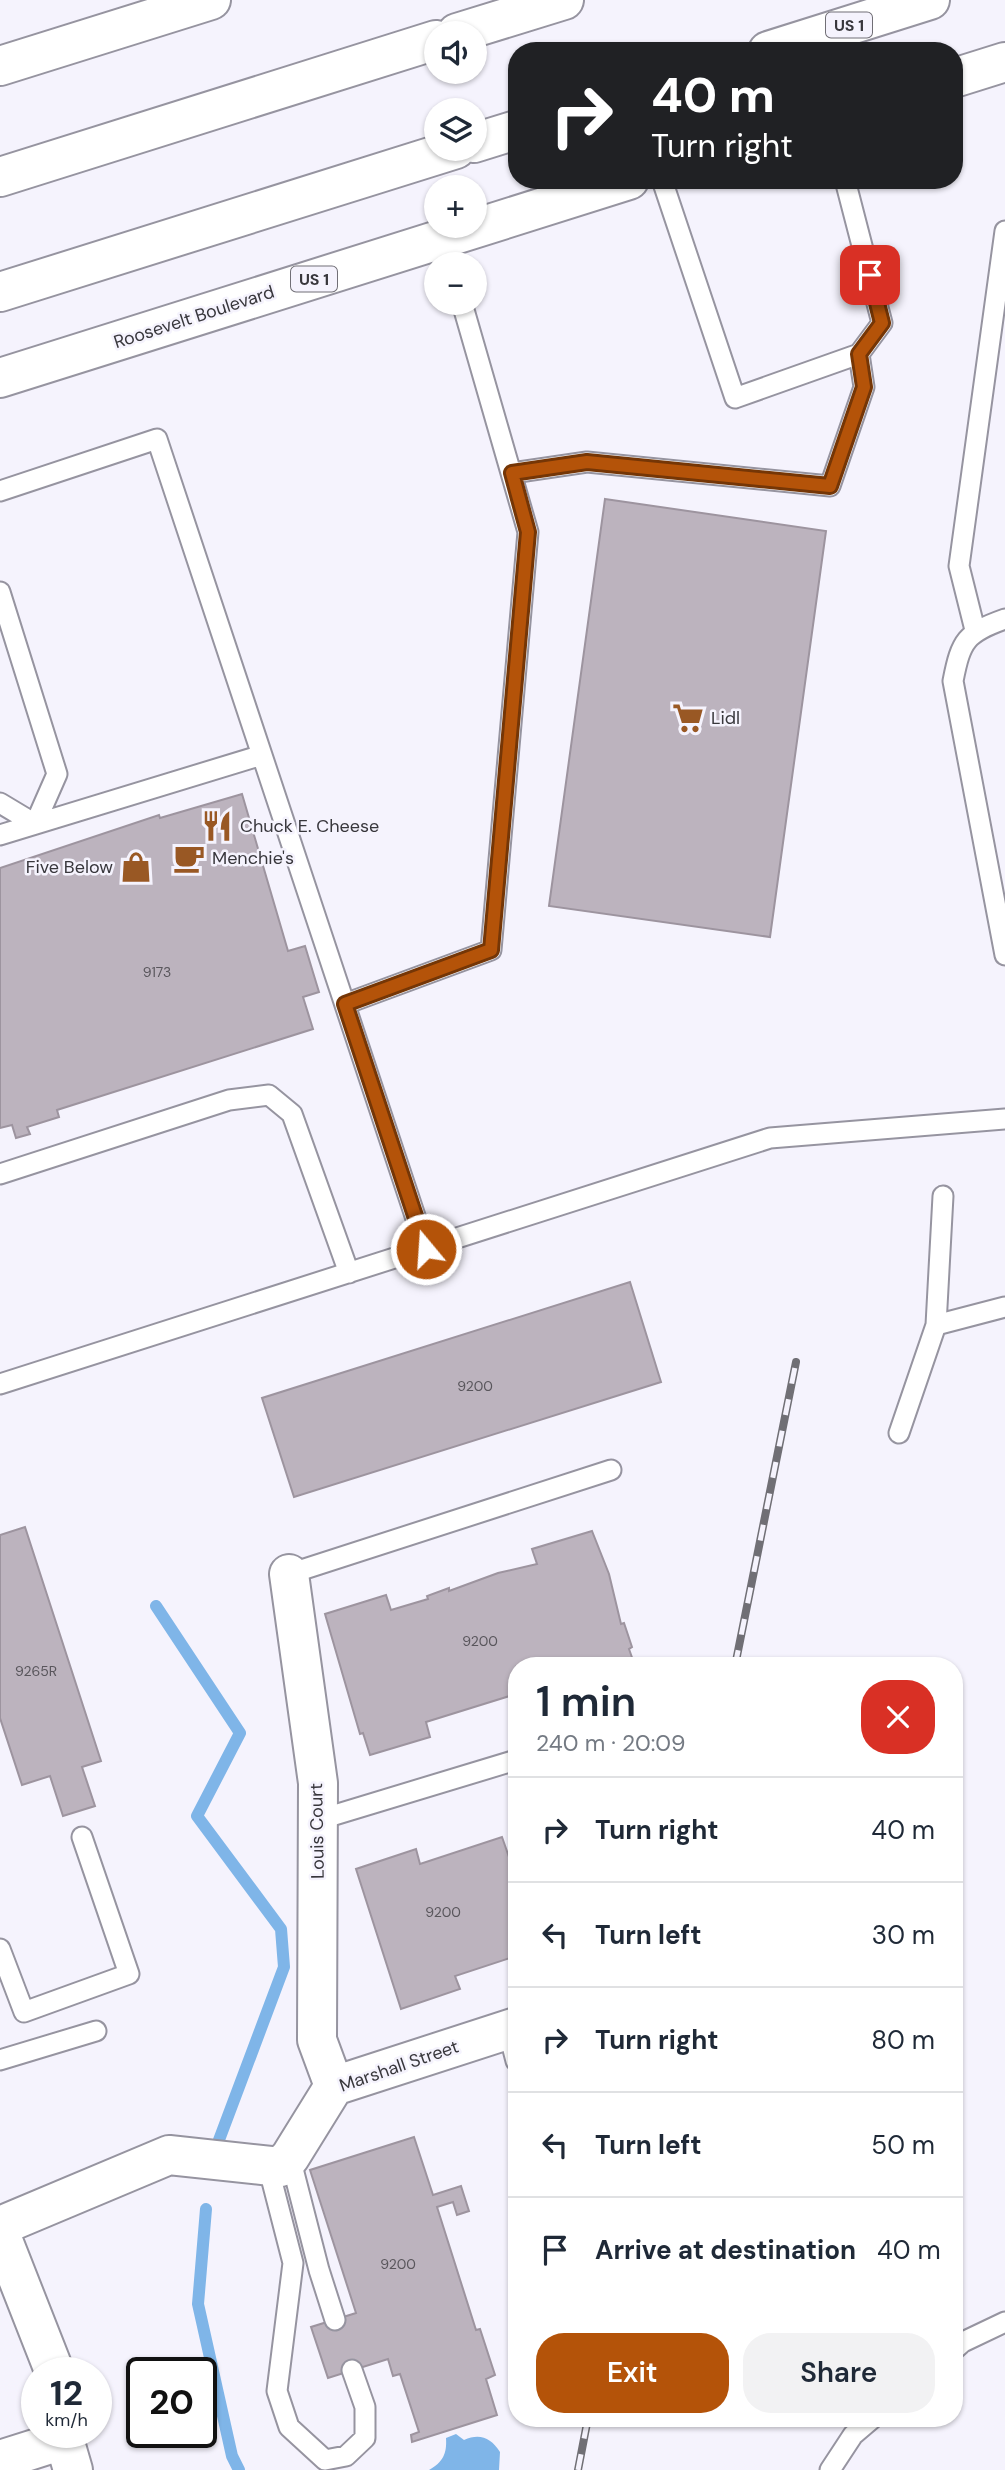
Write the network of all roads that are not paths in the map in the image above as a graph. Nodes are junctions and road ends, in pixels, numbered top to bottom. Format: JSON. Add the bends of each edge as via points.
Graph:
{"nodes":[{"id":1,"x":211,"y":0,"type":"edge"},
{"id":2,"x":564,"y":0,"type":"edge"},
{"id":3,"x":930,"y":0,"type":"edge"},
{"id":4,"x":487,"y":24,"type":"edge"},
{"id":5,"x":797,"y":42,"type":"edge"},
{"id":6,"x":424,"y":44,"type":"edge"},
{"id":7,"x":1005,"y":62,"type":"edge"},
{"id":8,"x":0,"y":66,"type":"edge"},
{"id":9,"x":963,"y":75,"type":"edge"},
{"id":10,"x":508,"y":132,"type":"edge"},
{"id":11,"x":487,"y":139,"type":"edge"},
{"id":12,"x":424,"y":159,"type":"edge"},
{"id":13,"x":0,"y":177,"type":"edge"},
{"id":14,"x":605,"y":189,"type":"edge"},
{"id":15,"x":665,"y":189,"type":"edge"},
{"id":16,"x":847,"y":189,"type":"edge"},
{"id":17,"x":1005,"y":232,"type":"edge"},
{"id":18,"x":446,"y":251,"type":"edge"},
{"id":19,"x":0,"y":292,"type":"edge"},
{"id":20,"x":466,"y":315,"type":"edge"},
{"id":21,"x":859,"y":354,"type":"junction"},
{"id":22,"x":0,"y":378,"type":"edge"},
{"id":23,"x":512,"y":473,"type":"junction"},
{"id":24,"x":0,"y":491,"type":"edge"},
{"id":25,"x":0,"y":592,"type":"edge"},
{"id":26,"x":1005,"y":619,"type":"edge"},
{"id":27,"x":975,"y":630,"type":"junction"},
{"id":28,"x":262,"y":755,"type":"junction"},
{"id":29,"x":0,"y":803,"type":"edge"},
{"id":30,"x":35,"y":824,"type":"junction"},
{"id":31,"x":0,"y":835,"type":"edge"},
{"id":32,"x":1005,"y":955,"type":"edge"},
{"id":33,"x":345,"y":1004,"type":"junction"},
{"id":34,"x":1005,"y":1119,"type":"edge"},
{"id":35,"x":0,"y":1174,"type":"edge"},
{"id":36,"x":943,"y":1196,"type":"dead end"},
{"id":37,"x":426,"y":1249,"type":"junction"},
{"id":38,"x":349,"y":1273,"type":"junction"},
{"id":39,"x":1005,"y":1307,"type":"edge"},
{"id":40,"x":936,"y":1325,"type":"junction"},
{"id":41,"x":0,"y":1384,"type":"edge"},
{"id":42,"x":899,"y":1433,"type":"dead end"},
{"id":43,"x":611,"y":1470,"type":"dead end"},
{"id":44,"x":289,"y":1574,"type":"joint"},
{"id":45,"x":508,"y":1762,"type":"edge"},
{"id":46,"x":318,"y":1820,"type":"junction"},
{"id":47,"x":82,"y":1837,"type":"dead end"},
{"id":48,"x":0,"y":1949,"type":"edge"},
{"id":49,"x":96,"y":2031,"type":"dead end"},
{"id":50,"x":508,"y":2040,"type":"edge"},
{"id":51,"x":0,"y":2060,"type":"edge"},
{"id":52,"x":334,"y":2087,"type":"junction"},
{"id":53,"x":279,"y":2161,"type":"junction"},
{"id":54,"x":0,"y":2226,"type":"edge"},
{"id":55,"x":0,"y":2233,"type":"edge"},
{"id":56,"x":335,"y":2320,"type":"dead end"},
{"id":57,"x":1005,"y":2322,"type":"edge"},
{"id":58,"x":963,"y":2338,"type":"edge"},
{"id":59,"x":49,"y":2357,"type":"edge"},
{"id":60,"x":352,"y":2370,"type":"dead end"},
{"id":61,"x":862,"y":2427,"type":"edge"},
{"id":62,"x":61,"y":2448,"type":"edge"},
{"id":63,"x":0,"y":2460,"type":"edge"},
{"id":64,"x":830,"y":2470,"type":"edge"}],
"edges":[{"from":1,"to":8,"type":"main road"},
{"from":2,"to":4,"type":"main road"},
{"from":3,"to":5,"type":"main road","number":"US 1"},
{"from":6,"to":13,"type":"main road"},
{"from":7,"to":9,"type":"main road"},
{"from":10,"to":11,"type":"main road"},
{"from":12,"to":19,"type":"main road"},
{"from":14,"to":18,"type":"main road","name":"Roosevelt Boulevard","number":"US 1"},
{"from":15,"to":21,"type":"lane","via":[[736,398]]},
{"from":16,"to":21,"type":"lane","via":[[882,323]]},
{"from":17,"to":27,"type":"lane","via":[[959,566]]},
{"from":18,"to":22,"type":"main road","name":"Roosevelt Boulevard","number":"US 1"},
{"from":20,"to":23,"type":"lane"},
{"from":21,"to":23,"type":"lane","via":[[864,387],[830,486],[587,462]]},
{"from":23,"to":33,"type":"lane","via":[[528,532],[491,950]]},
{"from":24,"to":28,"type":"lane","via":[[157,439]]},
{"from":25,"to":30,"type":"lane","via":[[57,774]]},
{"from":26,"to":27,"type":"lane"},
{"from":27,"to":32,"type":"lane","via":[[958,653],[953,681]]},
{"from":28,"to":30,"type":"lane"},
{"from":28,"to":33,"type":"lane"},
{"from":29,"to":30,"type":"lane"},
{"from":30,"to":31,"type":"lane"},
{"from":33,"to":37,"type":"lane"},
{"from":34,"to":37,"type":"lane","via":[[770,1138]]},
{"from":35,"to":38,"type":"lane","via":[[229,1100],[270,1095],[292,1114]]},
{"from":36,"to":40,"type":"lane"},
{"from":37,"to":38,"type":"lane"},
{"from":38,"to":41,"type":"lane"},
{"from":39,"to":40,"type":"lane"},
{"from":40,"to":42,"type":"lane"},
{"from":43,"to":44,"type":"lane"},
{"from":44,"to":46,"type":"main road","name":"Louis Court","via":[[318,1783]]},
{"from":45,"to":46,"type":"lane"},
{"from":46,"to":52,"type":"main road","name":"Louis Court","via":[[317,2040]]},
{"from":47,"to":48,"type":"lane","via":[[129,1974],[24,2012]]},
{"from":49,"to":51,"type":"lane"},
{"from":50,"to":52,"type":"main road","name":"Marshall Street"},
{"from":52,"to":53,"type":"main road","name":"Marshall Street"},
{"from":53,"to":54,"type":"main road","via":[[170,2155]]},
{"from":53,"to":56,"type":"lane"},
{"from":53,"to":60,"type":"lane","via":[[293,2263],[277,2391],[289,2427],[324,2460],[346,2456],[365,2438],[365,2407]]},
{"from":55,"to":59,"type":"main road"},
{"from":57,"to":58,"type":"lane"},
{"from":61,"to":64,"type":"lane"},
{"from":62,"to":63,"type":"main road"}]}
